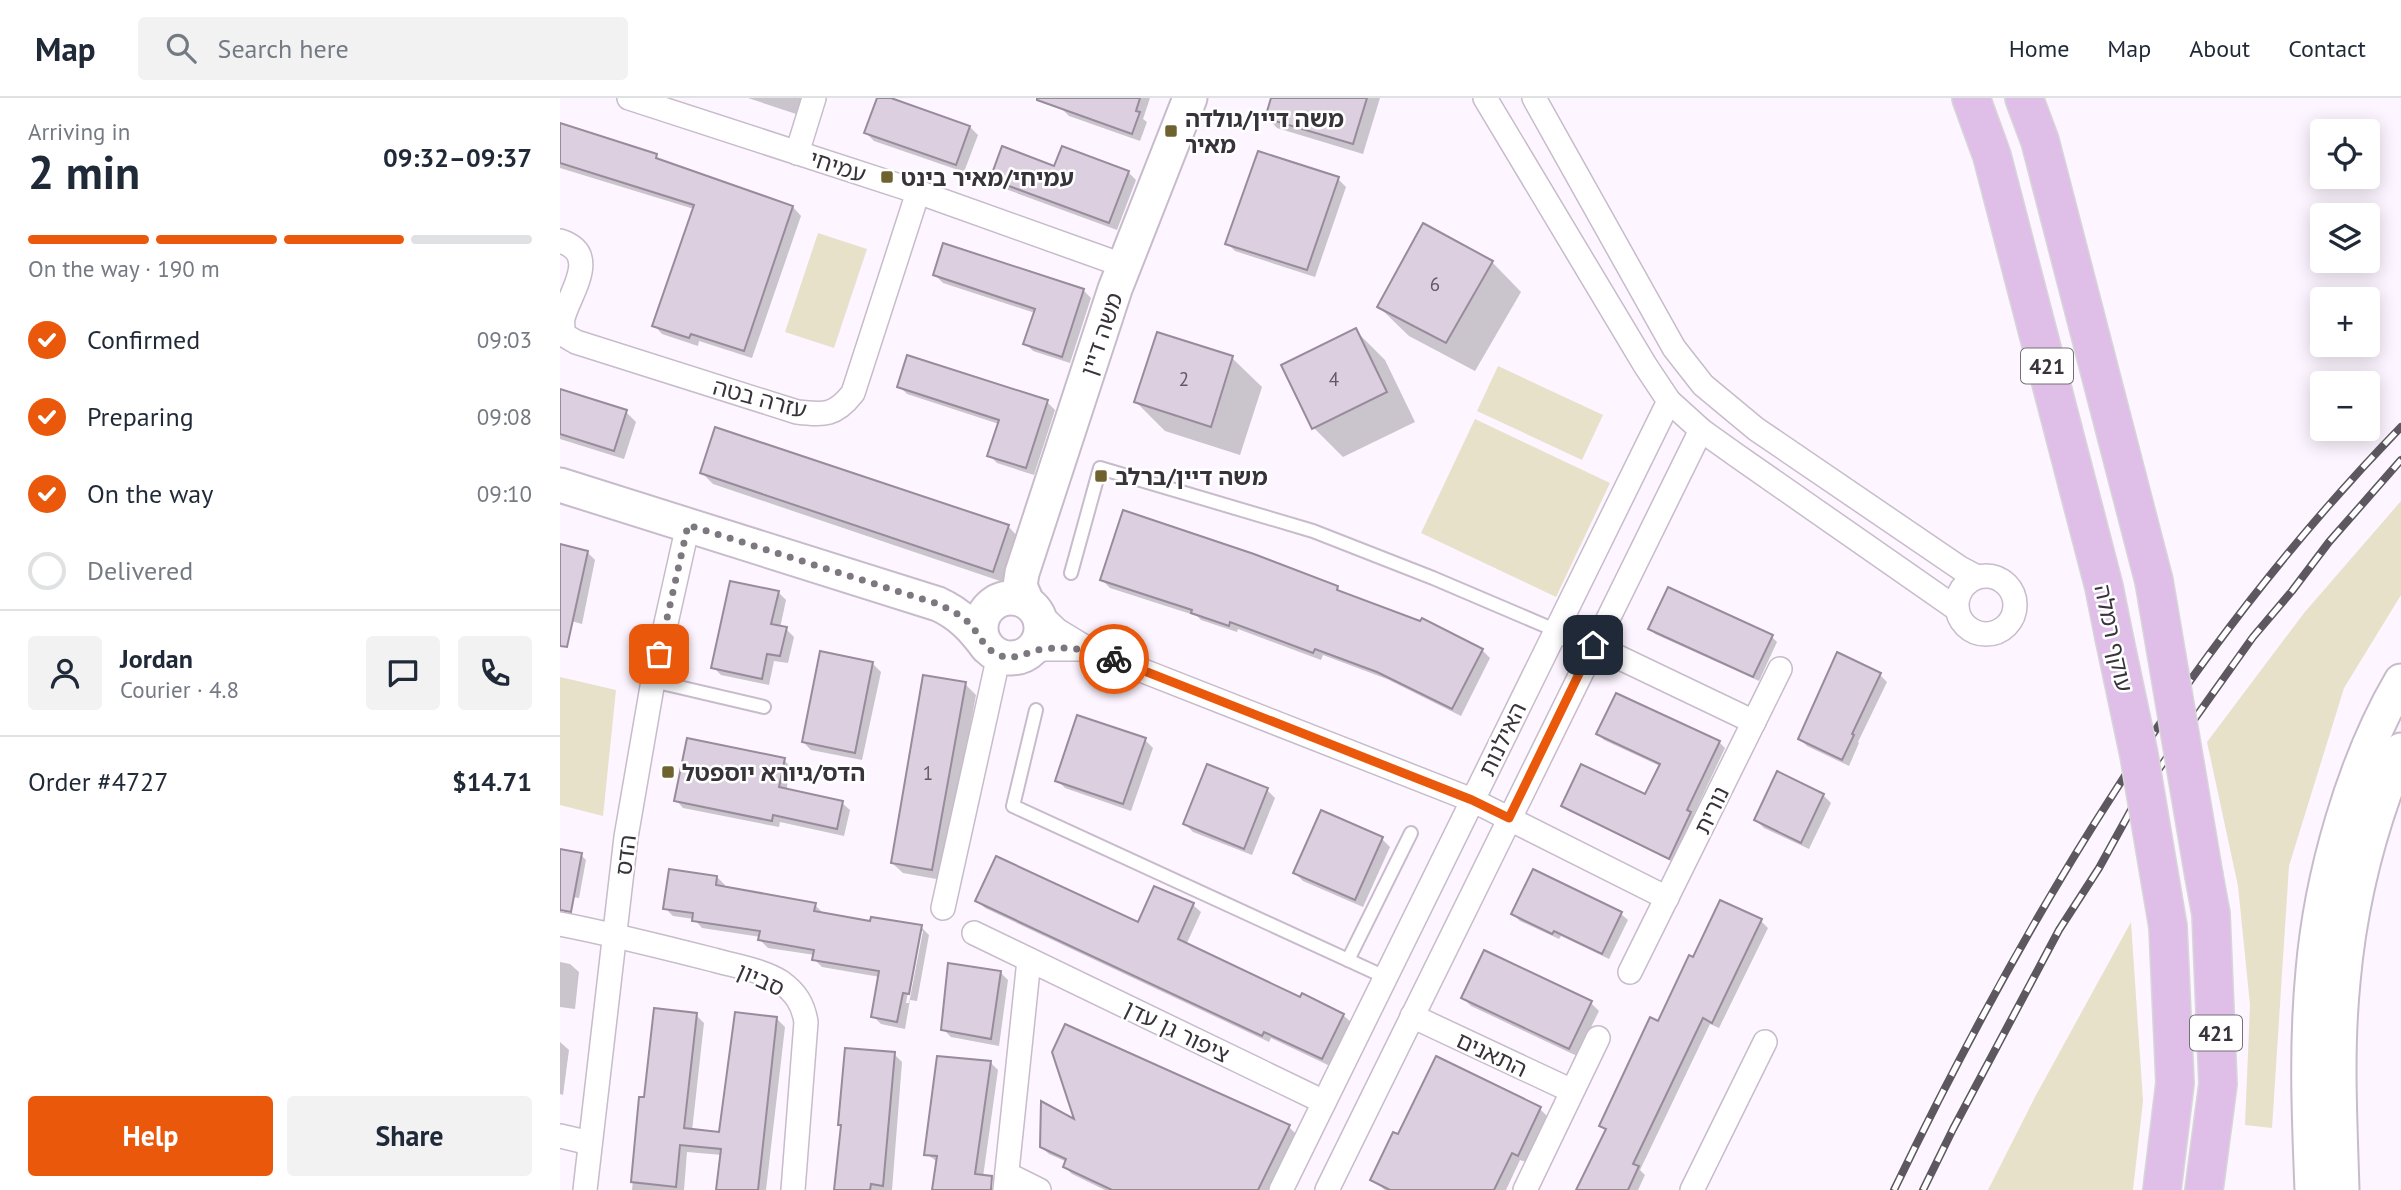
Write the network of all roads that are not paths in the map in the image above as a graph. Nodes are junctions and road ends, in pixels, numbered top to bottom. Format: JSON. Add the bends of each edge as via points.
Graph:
{"nodes":[{"id":1,"x":629,"y":98,"type":"edge"},
{"id":2,"x":814,"y":98,"type":"edge"},
{"id":3,"x":1190,"y":98,"type":"edge"},
{"id":4,"x":1485,"y":98,"type":"edge"},
{"id":5,"x":1534,"y":98,"type":"edge"},
{"id":6,"x":1971,"y":98,"type":"edge"},
{"id":7,"x":2024,"y":98,"type":"edge"},
{"id":8,"x":797,"y":153,"type":"junction"},
{"id":9,"x":918,"y":192,"type":"junction"},
{"id":10,"x":560,"y":241,"type":"edge"},
{"id":11,"x":1125,"y":266,"type":"junction"},
{"id":12,"x":1669,"y":401,"type":"junction"},
{"id":13,"x":1701,"y":430,"type":"junction"},
{"id":14,"x":560,"y":485,"type":"edge"},
{"id":15,"x":688,"y":525,"type":"junction"},
{"id":16,"x":1070,"y":573,"type":"dead end"},
{"id":17,"x":1977,"y":577,"type":"junction"},
{"id":18,"x":1015,"y":598,"type":"junction"},
{"id":19,"x":938,"y":604,"type":"junction"},
{"id":20,"x":1957,"y":609,"type":"junction"},
{"id":21,"x":1555,"y":630,"type":"junction"},
{"id":22,"x":1593,"y":645,"type":"junction"},
{"id":23,"x":1090,"y":650,"type":"junction"},
{"id":24,"x":1005,"y":651,"type":"junction"},
{"id":25,"x":1780,"y":669,"type":"dead end"},
{"id":26,"x":653,"y":681,"type":"junction"},
{"id":27,"x":2401,"y":681,"type":"edge"},
{"id":28,"x":764,"y":707,"type":"dead end"},
{"id":29,"x":1036,"y":710,"type":"dead end"},
{"id":30,"x":1754,"y":722,"type":"junction"},
{"id":31,"x":2401,"y":750,"type":"edge"},
{"id":32,"x":1472,"y":800,"type":"junction"},
{"id":33,"x":1509,"y":818,"type":"junction"},
{"id":34,"x":1411,"y":833,"type":"dead end"},
{"id":35,"x":1667,"y":898,"type":"junction"},
{"id":36,"x":943,"y":908,"type":"dead end"},
{"id":37,"x":560,"y":924,"type":"edge"},
{"id":38,"x":974,"y":933,"type":"dead end"},
{"id":39,"x":615,"y":935,"type":"junction"},
{"id":40,"x":1029,"y":960,"type":"junction"},
{"id":41,"x":1348,"y":960,"type":"junction"},
{"id":42,"x":1630,"y":972,"type":"dead end"},
{"id":43,"x":1385,"y":977,"type":"junction"},
{"id":44,"x":1412,"y":1016,"type":"junction"},
{"id":45,"x":1598,"y":1038,"type":"dead end"},
{"id":46,"x":1765,"y":1042,"type":"dead end"},
{"id":47,"x":1572,"y":1091,"type":"junction"},
{"id":48,"x":1324,"y":1102,"type":"junction"},
{"id":49,"x":560,"y":1136,"type":"edge"},
{"id":50,"x":590,"y":1143,"type":"junction"},
{"id":51,"x":1006,"y":1182,"type":"edge"},
{"id":52,"x":585,"y":1190,"type":"edge"},
{"id":53,"x":793,"y":1190,"type":"edge"},
{"id":54,"x":1039,"y":1190,"type":"edge"},
{"id":55,"x":1281,"y":1190,"type":"edge"},
{"id":56,"x":1327,"y":1190,"type":"edge"},
{"id":57,"x":1525,"y":1190,"type":"edge"},
{"id":58,"x":1692,"y":1190,"type":"edge"},
{"id":59,"x":2162,"y":1190,"type":"edge"},
{"id":60,"x":2204,"y":1190,"type":"edge"},
{"id":61,"x":2312,"y":1190,"type":"edge"},
{"id":62,"x":2342,"y":1190,"type":"edge"}],
"edges":[{"from":1,"to":8,"type":"street","name":"עמיחי"},
{"from":2,"to":8,"type":"street"},
{"from":3,"to":11,"type":"street","name":"משה דיין"},
{"from":4,"to":12,"type":"street"},
{"from":5,"to":17,"type":"street","via":[[1674,348],[1703,385],[1756,429]]},
{"from":6,"to":59,"type":"main road","name":"עוקף רמלה","number":"421","bridge":true,"via":[[1992,156],[2104,587],[2139,755],[2168,927],[2175,1083]]},
{"from":7,"to":60,"type":"main road","name":"עוקף רמלה","number":"421","bridge":true,"via":[[2040,141],[2154,581],[2211,914],[2218,1084]]},
{"from":8,"to":9,"type":"street","name":"עמיחי"},
{"from":9,"to":10,"type":"street","name":"עזרה בטה","via":[[853,393],[830,414],[797,412],[564,335],[562,321],[582,266],[578,252]]},
{"from":9,"to":11,"type":"street","name":"עמיחי"},
{"from":11,"to":18,"type":"street","name":"משה דיין"},
{"from":12,"to":13,"type":"street"},
{"from":12,"to":21,"type":"street","name":"האילנות"},
{"from":13,"to":20,"type":"street"},
{"from":13,"to":22,"type":"street","name":"האילנות"},
{"from":14,"to":15,"type":"street"},
{"from":15,"to":19,"type":"street"},
{"from":15,"to":26,"type":"street","name":"הדס"},
{"from":16,"to":21,"type":"lane","via":[[1100,468],[1313,531]]},
{"from":17,"to":20,"type":"street","via":[[1961,589]]},
{"from":17,"to":20,"type":"street","via":[[1996,577],[2011,589],[2016,607],[2008,625],[1982,634],[1965,626]]},
{"from":18,"to":19,"type":"street"},
{"from":18,"to":23,"type":"street"},
{"from":18,"to":24,"type":"street","via":[[985,612],[980,630]]},
{"from":18,"to":24,"type":"street","via":[[1039,618],[1040,637]]},
{"from":19,"to":24,"type":"street"},
{"from":21,"to":22,"type":"street"},
{"from":21,"to":32,"type":"street","name":"האילנות"},
{"from":22,"to":30,"type":"street"},
{"from":22,"to":33,"type":"street","name":"האילנות"},
{"from":23,"to":24,"type":"street"},
{"from":23,"to":32,"type":"street"},
{"from":24,"to":36,"type":"street"},
{"from":25,"to":30,"type":"street","name":"נורית"},
{"from":26,"to":28,"type":"lane"},
{"from":26,"to":39,"type":"street","name":"הדס","via":[[626,837]]},
{"from":27,"to":61,"type":"street","via":[[2355,782],[2329,873],[2313,970],[2308,1074]]},
{"from":29,"to":41,"type":"lane","via":[[1013,806]]},
{"from":30,"to":35,"type":"street","name":"נורית"},
{"from":31,"to":62,"type":"street","via":[[2380,799],[2357,887],[2343,982],[2338,1086]]},
{"from":32,"to":33,"type":"street"},
{"from":32,"to":43,"type":"street","name":"האילנות"},
{"from":33,"to":35,"type":"street"},
{"from":33,"to":44,"type":"street","name":"האילנות"},
{"from":34,"to":41,"type":"lane"},
{"from":35,"to":42,"type":"street","name":"נורית"},
{"from":37,"to":39,"type":"street","name":"סביון"},
{"from":38,"to":40,"type":"street","name":"ציפור גן עדן"},
{"from":39,"to":50,"type":"street","name":"הדס"},
{"from":39,"to":53,"type":"street","name":"סביון","via":[[756,971],[793,992],[806,1022]]},
{"from":40,"to":48,"type":"street","name":"ציפור גן עדן"},
{"from":40,"to":51,"type":"street"},
{"from":41,"to":43,"type":"lane"},
{"from":43,"to":48,"type":"street","name":"האילנות"},
{"from":44,"to":47,"type":"street","name":"התאנים"},
{"from":44,"to":56,"type":"street","name":"האילנות"},
{"from":45,"to":47,"type":"street"},
{"from":46,"to":58,"type":"street"},
{"from":47,"to":57,"type":"street"},
{"from":48,"to":55,"type":"street","name":"האילנות"},
{"from":49,"to":50,"type":"street"},
{"from":50,"to":52,"type":"street","name":"הדס"},
{"from":51,"to":54,"type":"street"}]}
